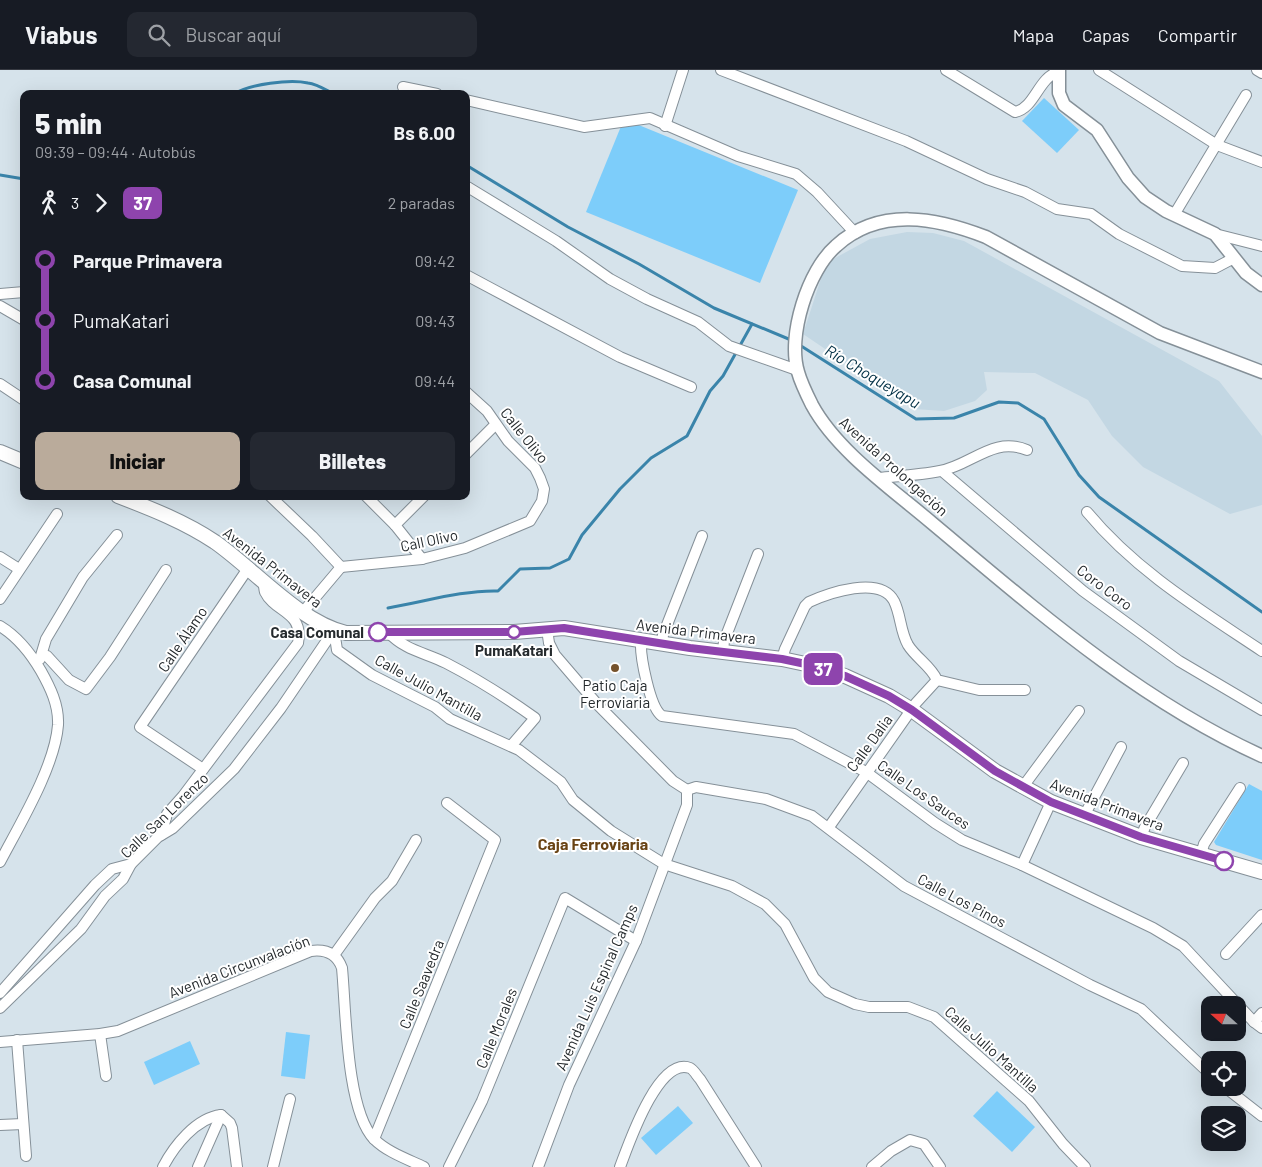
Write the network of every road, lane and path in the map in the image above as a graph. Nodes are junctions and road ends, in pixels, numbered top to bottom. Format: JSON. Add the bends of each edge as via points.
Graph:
{"nodes":[{"id":1,"x":683,"y":70,"type":"edge"},
{"id":2,"x":721,"y":70,"type":"edge"},
{"id":3,"x":946,"y":70,"type":"edge"},
{"id":4,"x":1099,"y":70,"type":"edge"},
{"id":5,"x":1257,"y":70,"type":"edge"},
{"id":6,"x":1059,"y":71,"type":"edge"},
{"id":7,"x":1262,"y":73,"type":"edge"},
{"id":8,"x":403,"y":87,"type":"dead end"},
{"id":9,"x":417,"y":90,"type":"edge"},
{"id":10,"x":1246,"y":95,"type":"dead end"},
{"id":11,"x":470,"y":101,"type":"edge"},
{"id":12,"x":665,"y":126,"type":"junction"},
{"id":13,"x":1217,"y":145,"type":"junction"},
{"id":14,"x":1262,"y":162,"type":"edge"},
{"id":15,"x":470,"y":188,"type":"edge"},
{"id":16,"x":1174,"y":215,"type":"junction"},
{"id":17,"x":855,"y":233,"type":"junction"},
{"id":18,"x":1215,"y":234,"type":"junction"},
{"id":19,"x":1262,"y":246,"type":"edge"},
{"id":20,"x":1234,"y":258,"type":"junction"},
{"id":21,"x":470,"y":277,"type":"edge"},
{"id":22,"x":1262,"y":285,"type":"edge"},
{"id":23,"x":20,"y":292,"type":"edge"},
{"id":24,"x":0,"y":294,"type":"edge"},
{"id":25,"x":0,"y":306,"type":"edge"},
{"id":26,"x":20,"y":318,"type":"edge"},
{"id":27,"x":797,"y":364,"type":"junction"},
{"id":28,"x":1262,"y":372,"type":"edge"},
{"id":29,"x":0,"y":384,"type":"edge"},
{"id":30,"x":691,"y":387,"type":"dead end"},
{"id":31,"x":470,"y":396,"type":"edge"},
{"id":32,"x":20,"y":397,"type":"edge"},
{"id":33,"x":495,"y":425,"type":"junction"},
{"id":34,"x":470,"y":450,"type":"edge"},
{"id":35,"x":1027,"y":450,"type":"dead end"},
{"id":36,"x":0,"y":452,"type":"edge"},
{"id":37,"x":20,"y":460,"type":"edge"},
{"id":38,"x":942,"y":471,"type":"junction"},
{"id":39,"x":879,"y":478,"type":"junction"},
{"id":40,"x":127,"y":500,"type":"edge"},
{"id":41,"x":274,"y":500,"type":"edge"},
{"id":42,"x":370,"y":500,"type":"edge"},
{"id":43,"x":420,"y":500,"type":"edge"},
{"id":44,"x":1087,"y":512,"type":"dead end"},
{"id":45,"x":57,"y":514,"type":"dead end"},
{"id":46,"x":395,"y":525,"type":"junction"},
{"id":47,"x":520,"y":525,"type":"joint"},
{"id":48,"x":117,"y":535,"type":"dead end"},
{"id":49,"x":702,"y":536,"type":"dead end"},
{"id":50,"x":758,"y":554,"type":"dead end"},
{"id":51,"x":0,"y":557,"type":"edge"},
{"id":52,"x":422,"y":559,"type":"junction"},
{"id":53,"x":249,"y":567,"type":"junction"},
{"id":54,"x":341,"y":567,"type":"junction"},
{"id":55,"x":19,"y":569,"type":"junction"},
{"id":56,"x":166,"y":570,"type":"dead end"},
{"id":57,"x":263,"y":579,"type":"junction"},
{"id":58,"x":0,"y":600,"type":"edge"},
{"id":59,"x":302,"y":612,"type":"junction"},
{"id":60,"x":0,"y":626,"type":"edge"},
{"id":61,"x":547,"y":629,"type":"junction"},
{"id":62,"x":334,"y":630,"type":"junction"},
{"id":63,"x":388,"y":632,"type":"junction"},
{"id":64,"x":641,"y":641,"type":"junction"},
{"id":65,"x":662,"y":644,"type":"junction"},
{"id":66,"x":723,"y":651,"type":"junction"},
{"id":67,"x":1262,"y":651,"type":"edge"},
{"id":68,"x":782,"y":659,"type":"junction"},
{"id":69,"x":40,"y":660,"type":"junction"},
{"id":70,"x":937,"y":680,"type":"junction"},
{"id":71,"x":1025,"y":690,"type":"dead end"},
{"id":72,"x":912,"y":710,"type":"junction"},
{"id":73,"x":1079,"y":710,"type":"dead end"},
{"id":74,"x":1262,"y":710,"type":"edge"},
{"id":75,"x":511,"y":746,"type":"junction"},
{"id":76,"x":1122,"y":747,"type":"dead end"},
{"id":77,"x":1262,"y":756,"type":"edge"},
{"id":78,"x":1184,"y":764,"type":"dead end"},
{"id":79,"x":204,"y":770,"type":"junction"},
{"id":80,"x":866,"y":772,"type":"junction"},
{"id":81,"x":1022,"y":788,"type":"junction"},
{"id":82,"x":1240,"y":788,"type":"dead end"},
{"id":83,"x":687,"y":790,"type":"junction"},
{"id":84,"x":1051,"y":802,"type":"junction"},
{"id":85,"x":447,"y":803,"type":"dead end"},
{"id":86,"x":1084,"y":816,"type":"junction"},
{"id":87,"x":829,"y":827,"type":"junction"},
{"id":88,"x":160,"y":835,"type":"junction"},
{"id":89,"x":1141,"y":837,"type":"junction"},
{"id":90,"x":416,"y":840,"type":"dead end"},
{"id":91,"x":1201,"y":854,"type":"junction"},
{"id":92,"x":0,"y":862,"type":"edge"},
{"id":93,"x":131,"y":864,"type":"junction"},
{"id":94,"x":664,"y":864,"type":"junction"},
{"id":95,"x":1022,"y":865,"type":"junction"},
{"id":96,"x":1262,"y":872,"type":"edge"},
{"id":97,"x":1262,"y":915,"type":"edge"},
{"id":98,"x":636,"y":941,"type":"junction"},
{"id":99,"x":1226,"y":954,"type":"dead end"},
{"id":100,"x":334,"y":955,"type":"junction"},
{"id":101,"x":0,"y":993,"type":"edge"},
{"id":102,"x":0,"y":1008,"type":"edge"},
{"id":103,"x":1262,"y":1013,"type":"edge"},
{"id":104,"x":1258,"y":1025,"type":"edge"},
{"id":105,"x":100,"y":1034,"type":"junction"},
{"id":106,"x":17,"y":1040,"type":"junction"},
{"id":107,"x":0,"y":1042,"type":"edge"},
{"id":108,"x":1201,"y":1066,"type":"edge"},
{"id":109,"x":106,"y":1076,"type":"dead end"},
{"id":110,"x":1236,"y":1096,"type":"edge"},
{"id":111,"x":290,"y":1099,"type":"dead end"},
{"id":112,"x":221,"y":1116,"type":"junction"},
{"id":113,"x":1262,"y":1116,"type":"edge"},
{"id":114,"x":23,"y":1124,"type":"junction"},
{"id":115,"x":0,"y":1125,"type":"edge"},
{"id":116,"x":374,"y":1139,"type":"junction"},
{"id":117,"x":26,"y":1156,"type":"dead end"},
{"id":118,"x":274,"y":1166,"type":"edge"},
{"id":119,"x":163,"y":1167,"type":"edge"},
{"id":120,"x":198,"y":1167,"type":"edge"},
{"id":121,"x":237,"y":1167,"type":"edge"},
{"id":122,"x":424,"y":1167,"type":"edge"},
{"id":123,"x":449,"y":1167,"type":"edge"},
{"id":124,"x":538,"y":1167,"type":"edge"},
{"id":125,"x":620,"y":1167,"type":"edge"},
{"id":126,"x":756,"y":1167,"type":"edge"},
{"id":127,"x":872,"y":1167,"type":"edge"},
{"id":128,"x":940,"y":1167,"type":"edge"},
{"id":129,"x":1085,"y":1167,"type":"edge"}],
"edges":[{"from":1,"to":12,"type":"street"},
{"from":2,"to":20,"type":"street","via":[[906,142],[986,179],[1025,192],[1057,209],[1091,214],[1119,234],[1182,266],[1215,268]]},
{"from":3,"to":6,"type":"street","via":[[1015,112],[1024,108],[1048,75]]},
{"from":4,"to":13,"type":"street"},
{"from":5,"to":7,"type":"street"},
{"from":6,"to":16,"type":"street","via":[[1058,93],[1064,105],[1097,130],[1128,178],[1145,197]]},
{"from":8,"to":9,"type":"street"},
{"from":10,"to":13,"type":"street"},
{"from":11,"to":12,"type":"street","via":[[584,127],[640,118],[650,118]]},
{"from":12,"to":17,"type":"street","via":[[738,156],[796,174]]},
{"from":13,"to":14,"type":"street"},
{"from":13,"to":16,"type":"street"},
{"from":15,"to":27,"type":"street","via":[[556,241],[610,279],[698,322],[729,346]]},
{"from":16,"to":18,"type":"street"},
{"from":17,"to":27,"type":"street","name":"Avenida Prolongación","via":[[836,246],[819,264],[796,330]]},
{"from":17,"to":28,"type":"street","name":"Avenida Prolongación","via":[[882,222],[916,219],[958,226],[986,237],[1160,333]]},
{"from":18,"to":19,"type":"street"},
{"from":18,"to":20,"type":"street"},
{"from":20,"to":22,"type":"street"},
{"from":21,"to":30,"type":"street","via":[[620,357]]},
{"from":23,"to":24,"type":"street"},
{"from":25,"to":26,"type":"street"},
{"from":27,"to":39,"type":"street","name":"Avenida Prolongación","via":[[821,421]]},
{"from":29,"to":32,"type":"street"},
{"from":31,"to":33,"type":"street","name":"Calle Olivo"},
{"from":33,"to":34,"type":"street"},
{"from":33,"to":47,"type":"street","name":"Calle Olivo","via":[[535,468],[544,489],[537,513]]},
{"from":35,"to":38,"type":"street","via":[[1013,444],[986,451]]},
{"from":36,"to":37,"type":"main road"},
{"from":38,"to":39,"type":"street"},
{"from":38,"to":74,"type":"street","name":"Coro Coro","via":[[1083,591],[1179,661]]},
{"from":39,"to":77,"type":"street","name":"Avenida Prolongación","via":[[1021,598],[1145,692],[1225,739]]},
{"from":40,"to":53,"type":"main road","name":"Avenida Primavera","via":[[192,528]]},
{"from":41,"to":54,"type":"street"},
{"from":42,"to":46,"type":"street"},
{"from":43,"to":46,"type":"street"},
{"from":44,"to":67,"type":"street","via":[[1150,574]]},
{"from":45,"to":55,"type":"street"},
{"from":46,"to":52,"type":"street"},
{"from":47,"to":52,"type":"street","name":"Call Olivo","via":[[466,548]]},
{"from":48,"to":69,"type":"street","via":[[83,577],[46,639]]},
{"from":49,"to":65,"type":"street"},
{"from":50,"to":66,"type":"street"},
{"from":51,"to":55,"type":"street"},
{"from":52,"to":54,"type":"street","name":"Call Olivo"},
{"from":53,"to":57,"type":"main road","name":"Avenida Primavera"},
{"from":53,"to":79,"type":"street","name":"Calle Álamo","via":[[140,727]]},
{"from":54,"to":59,"type":"street"},
{"from":55,"to":58,"type":"street"},
{"from":56,"to":69,"type":"street","via":[[86,689],[69,680],[46,656]]},
{"from":57,"to":59,"type":"main road","name":"Avenida Primavera"},
{"from":57,"to":79,"type":"street","via":[[266,593],[297,623],[298,643]]},
{"from":59,"to":62,"type":"main road","name":"Avenida Primavera"},
{"from":60,"to":69,"type":"street","via":[[16,636]]},
{"from":61,"to":63,"type":"main road","name":"Avenida Primavera"},
{"from":61,"to":64,"type":"main road","name":"Avenida Primavera","via":[[564,628]]},
{"from":61,"to":83,"type":"street","via":[[555,655],[597,704],[673,781]]},
{"from":62,"to":63,"type":"main road","name":"Avenida Primavera","via":[[346,633]]},
{"from":62,"to":75,"type":"street","name":"Calle Julio Mantilla","via":[[337,650],[372,675],[435,707],[450,719]]},
{"from":62,"to":88,"type":"street","name":"Calle San Lorenzo","via":[[281,708],[234,769],[173,828]]},
{"from":63,"to":75,"type":"street","via":[[399,644],[462,672],[535,718]]},
{"from":64,"to":65,"type":"main road","name":"Avenida Primavera"},
{"from":64,"to":80,"type":"street","name":"Calle Los Sauces","via":[[654,709],[662,716],[794,734]]},
{"from":65,"to":66,"type":"main road","name":"Avenida Primavera"},
{"from":66,"to":68,"type":"main road","name":"Avenida Primavera"},
{"from":68,"to":70,"type":"street","via":[[809,602],[860,587],[874,587],[894,601],[902,634]]},
{"from":68,"to":72,"type":"main road","name":"Avenida Primavera","via":[[845,676],[873,687]]},
{"from":69,"to":92,"type":"street","via":[[56,704],[58,724],[53,753]]},
{"from":70,"to":71,"type":"street","via":[[979,690]]},
{"from":70,"to":72,"type":"street","name":"Calle Dalia"},
{"from":72,"to":80,"type":"street","name":"Calle Dalia"},
{"from":72,"to":81,"type":"main road","name":"Avenida Primavera"},
{"from":73,"to":81,"type":"street"},
{"from":75,"to":94,"type":"street","name":"Calle Julio Mantilla","via":[[561,782],[573,800],[611,831]]},
{"from":76,"to":86,"type":"street"},
{"from":78,"to":89,"type":"street"},
{"from":79,"to":88,"type":"street","via":[[167,814]]},
{"from":80,"to":87,"type":"street","name":"Calle Dalia"},
{"from":80,"to":95,"type":"street","name":"Calle Los Sauces","via":[[955,836]]},
{"from":81,"to":84,"type":"main road","name":"Avenida Primavera"},
{"from":82,"to":91,"type":"street","via":[[1204,844]]},
{"from":83,"to":87,"type":"street","name":"Calle Los Pinos","via":[[696,787],[766,799],[812,816]]},
{"from":83,"to":94,"type":"street","name":"Avenida Luis Espinal Camps","via":[[687,805]]},
{"from":84,"to":86,"type":"main road","name":"Avenida Primavera"},
{"from":84,"to":95,"type":"street"},
{"from":85,"to":116,"type":"street","name":"Calle Saavedra","via":[[495,840]]},
{"from":86,"to":89,"type":"main road","name":"Avenida Primavera"},
{"from":87,"to":108,"type":"street","name":"Calle Los Pinos","via":[[904,886],[1141,1009]]},
{"from":88,"to":93,"type":"street","name":"Calle San Lorenzo"},
{"from":89,"to":91,"type":"main road","name":"Avenida Primavera"},
{"from":90,"to":100,"type":"street","via":[[392,881],[374,898]]},
{"from":91,"to":96,"type":"main road","name":"Avenida Primavera"},
{"from":93,"to":101,"type":"street","via":[[112,869],[95,885]]},
{"from":93,"to":102,"type":"street","name":"Calle San Lorenzo","via":[[123,879],[105,896],[81,929]]},
{"from":94,"to":98,"type":"street","name":"Avenida Luis Espinal Camps"},
{"from":94,"to":129,"type":"street","name":"Calle Julio Mantilla","via":[[732,886],[776,912],[814,978],[840,999],[869,1007],[908,1007],[934,1017],[1028,1101]]},
{"from":95,"to":104,"type":"street","name":"Calle Los Sauces","via":[[1153,928],[1183,946]]},
{"from":97,"to":99,"type":"street"},
{"from":98,"to":123,"type":"street","name":"Calle Morales","via":[[565,898],[482,1101]]},
{"from":98,"to":124,"type":"street","name":"Avenida Luis Espinal Camps","via":[[568,1085]]},
{"from":100,"to":105,"type":"street","name":"Avenida Circunvalación","via":[[311,951],[134,1026]]},
{"from":100,"to":116,"type":"street","via":[[342,968],[358,1108]]},
{"from":103,"to":104,"type":"street"},
{"from":105,"to":106,"type":"street","name":"Avenida Circunvalación"},
{"from":105,"to":109,"type":"street"},
{"from":106,"to":107,"type":"street","name":"Avenida Circunvalación"},
{"from":106,"to":114,"type":"street"},
{"from":110,"to":113,"type":"street"},
{"from":111,"to":118,"type":"street"},
{"from":112,"to":119,"type":"street","via":[[210,1116],[191,1132]]},
{"from":112,"to":120,"type":"street"},
{"from":112,"to":121,"type":"street","via":[[232,1128]]},
{"from":114,"to":115,"type":"street"},
{"from":114,"to":117,"type":"street"},
{"from":116,"to":122,"type":"street"},
{"from":125,"to":126,"type":"street","via":[[650,1097],[667,1075],[688,1068],[700,1079]]},
{"from":127,"to":128,"type":"street","via":[[910,1140],[924,1144]]}]}
